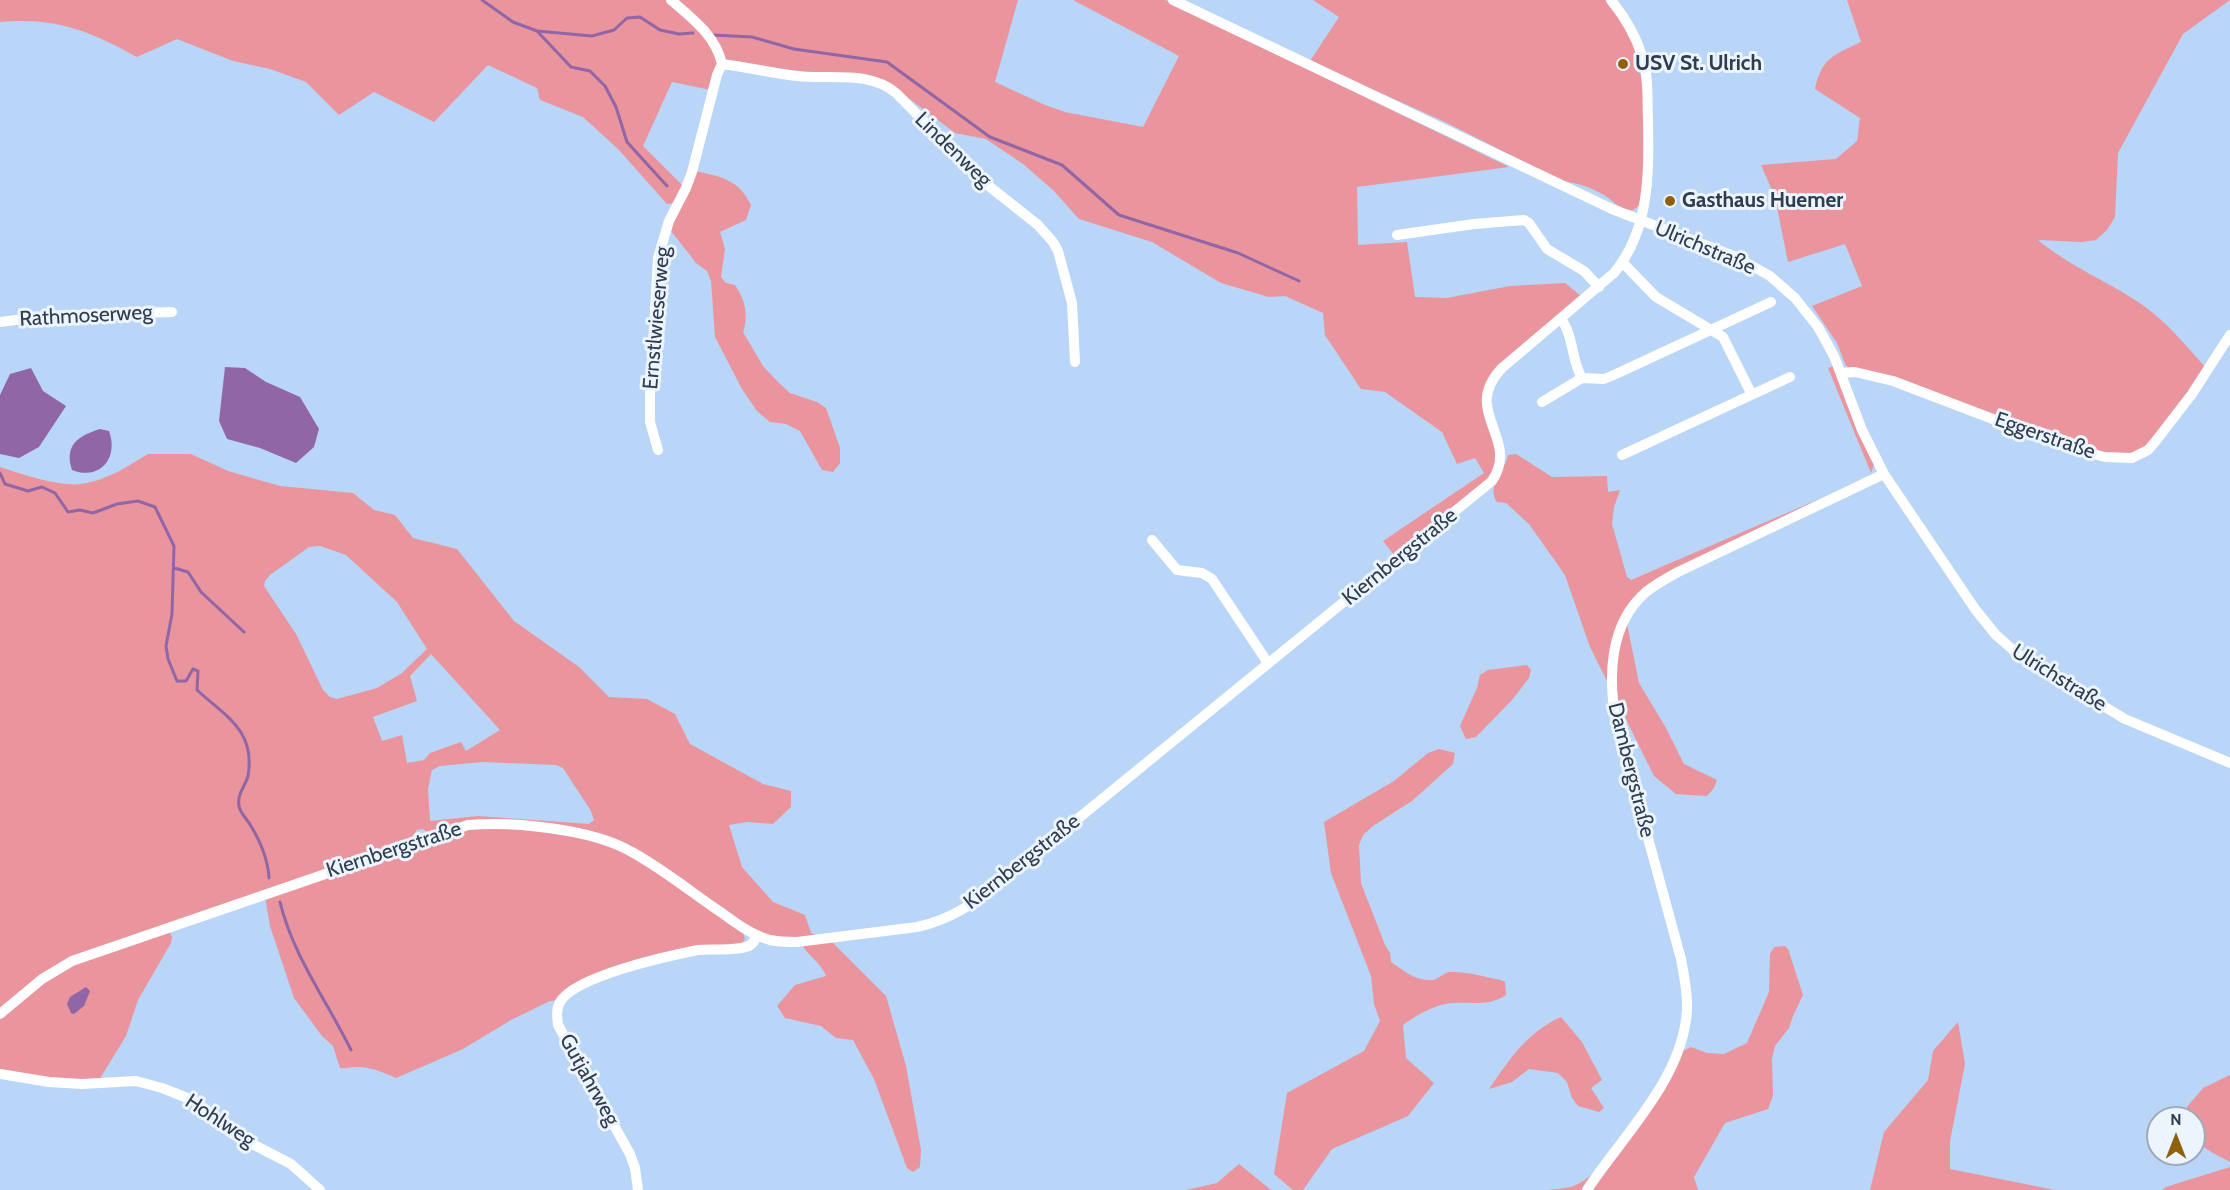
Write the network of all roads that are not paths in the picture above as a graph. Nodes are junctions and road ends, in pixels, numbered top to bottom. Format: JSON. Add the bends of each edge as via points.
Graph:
{"nodes":[{"id":1,"x":671,"y":0,"type":"edge"},
{"id":2,"x":1173,"y":0,"type":"edge"},
{"id":3,"x":1611,"y":0,"type":"edge"},
{"id":4,"x":722,"y":64,"type":"junction"},
{"id":5,"x":1640,"y":221,"type":"junction"},
{"id":6,"x":1397,"y":235,"type":"dead end"},
{"id":7,"x":1623,"y":263,"type":"junction"},
{"id":8,"x":1599,"y":287,"type":"junction"},
{"id":9,"x":1771,"y":302,"type":"dead end"},
{"id":10,"x":172,"y":312,"type":"dead end"},
{"id":11,"x":1561,"y":319,"type":"junction"},
{"id":12,"x":0,"y":322,"type":"edge"},
{"id":13,"x":1714,"y":330,"type":"junction"},
{"id":14,"x":2230,"y":335,"type":"edge"},
{"id":15,"x":1075,"y":362,"type":"dead end"},
{"id":16,"x":1841,"y":373,"type":"junction"},
{"id":17,"x":1790,"y":377,"type":"dead end"},
{"id":18,"x":1582,"y":378,"type":"junction"},
{"id":19,"x":1751,"y":393,"type":"junction"},
{"id":20,"x":1542,"y":402,"type":"dead end"},
{"id":21,"x":658,"y":450,"type":"dead end"},
{"id":22,"x":1622,"y":455,"type":"dead end"},
{"id":23,"x":1884,"y":474,"type":"junction"},
{"id":24,"x":1152,"y":540,"type":"dead end"},
{"id":25,"x":1268,"y":663,"type":"junction"},
{"id":26,"x":2230,"y":763,"type":"edge"},
{"id":27,"x":757,"y":935,"type":"junction"},
{"id":28,"x":0,"y":1014,"type":"edge"},
{"id":29,"x":0,"y":1074,"type":"edge"},
{"id":30,"x":320,"y":1190,"type":"edge"},
{"id":31,"x":638,"y":1190,"type":"edge"},
{"id":32,"x":1587,"y":1190,"type":"edge"}],
"edges":[{"from":1,"to":4,"type":"street","via":[[717,46]]},
{"from":2,"to":5,"type":"street","name":"Ulrichstraße"},
{"from":3,"to":5,"type":"street","name":"Kiernbergstraße","via":[[1638,44],[1646,69],[1647,184]]},
{"from":4,"to":15,"type":"street","name":"Lindenweg","via":[[804,76],[869,80],[896,93],[985,183],[1038,225],[1053,242],[1072,303]]},
{"from":4,"to":21,"type":"street","name":"Ernstlwieserweg","via":[[692,172],[669,221],[658,258],[650,422]]},
{"from":5,"to":7,"type":"street","name":"Kiernbergstraße","via":[[1634,244]]},
{"from":5,"to":16,"type":"street","name":"Ulrichstraße","via":[[1736,257],[1780,284],[1818,327]]},
{"from":6,"to":8,"type":"street","via":[[1524,220],[1547,249],[1584,271]]},
{"from":7,"to":8,"type":"street","name":"Kiernbergstraße"},
{"from":7,"to":13,"type":"street","via":[[1656,297]]},
{"from":8,"to":11,"type":"street","name":"Kiernbergstraße"},
{"from":9,"to":13,"type":"street"},
{"from":10,"to":12,"type":"street","name":"Rathmoserweg","via":[[46,316]]},
{"from":11,"to":18,"type":"street"},
{"from":11,"to":25,"type":"street","name":"Kiernbergstraße","via":[[1502,368],[1487,390],[1486,406],[1501,458],[1492,481]]},
{"from":13,"to":18,"type":"street","via":[[1604,379]]},
{"from":13,"to":19,"type":"street","via":[[1726,341]]},
{"from":14,"to":16,"type":"street","name":"Eggerstraße","via":[[2155,442],[2132,458],[2105,457],[2069,448],[1893,381],[1855,372]]},
{"from":16,"to":23,"type":"street","name":"Ulrichstraße","via":[[1862,430]]},
{"from":17,"to":19,"type":"street"},
{"from":18,"to":20,"type":"street"},
{"from":19,"to":22,"type":"street"},
{"from":23,"to":26,"type":"street","name":"Ulrichstraße","via":[[1975,609],[2004,643],[2125,718]]},
{"from":23,"to":32,"type":"street","name":"Dambergstraße","via":[[1677,572],[1635,604],[1619,634],[1611,682],[1616,721],[1681,959],[1687,1010],[1679,1049],[1663,1083]]},
{"from":24,"to":25,"type":"street","via":[[1177,570],[1202,573],[1212,579]]},
{"from":25,"to":27,"type":"street","name":"Kiernbergstraße","via":[[1004,879],[949,918],[917,927],[797,942]]},
{"from":27,"to":28,"type":"street","name":"Kiernbergstraße","via":[[639,856],[612,843],[558,830],[506,824],[468,825],[72,961],[42,979]]},
{"from":27,"to":31,"type":"street","name":"Gutjahrweg","via":[[746,947],[699,950],[609,974],[579,987],[559,1003],[558,1024],[630,1154]]},
{"from":29,"to":30,"type":"street","name":"Hohlweg","via":[[82,1084],[136,1081],[162,1088],[195,1101],[234,1134],[291,1164]]}]}
